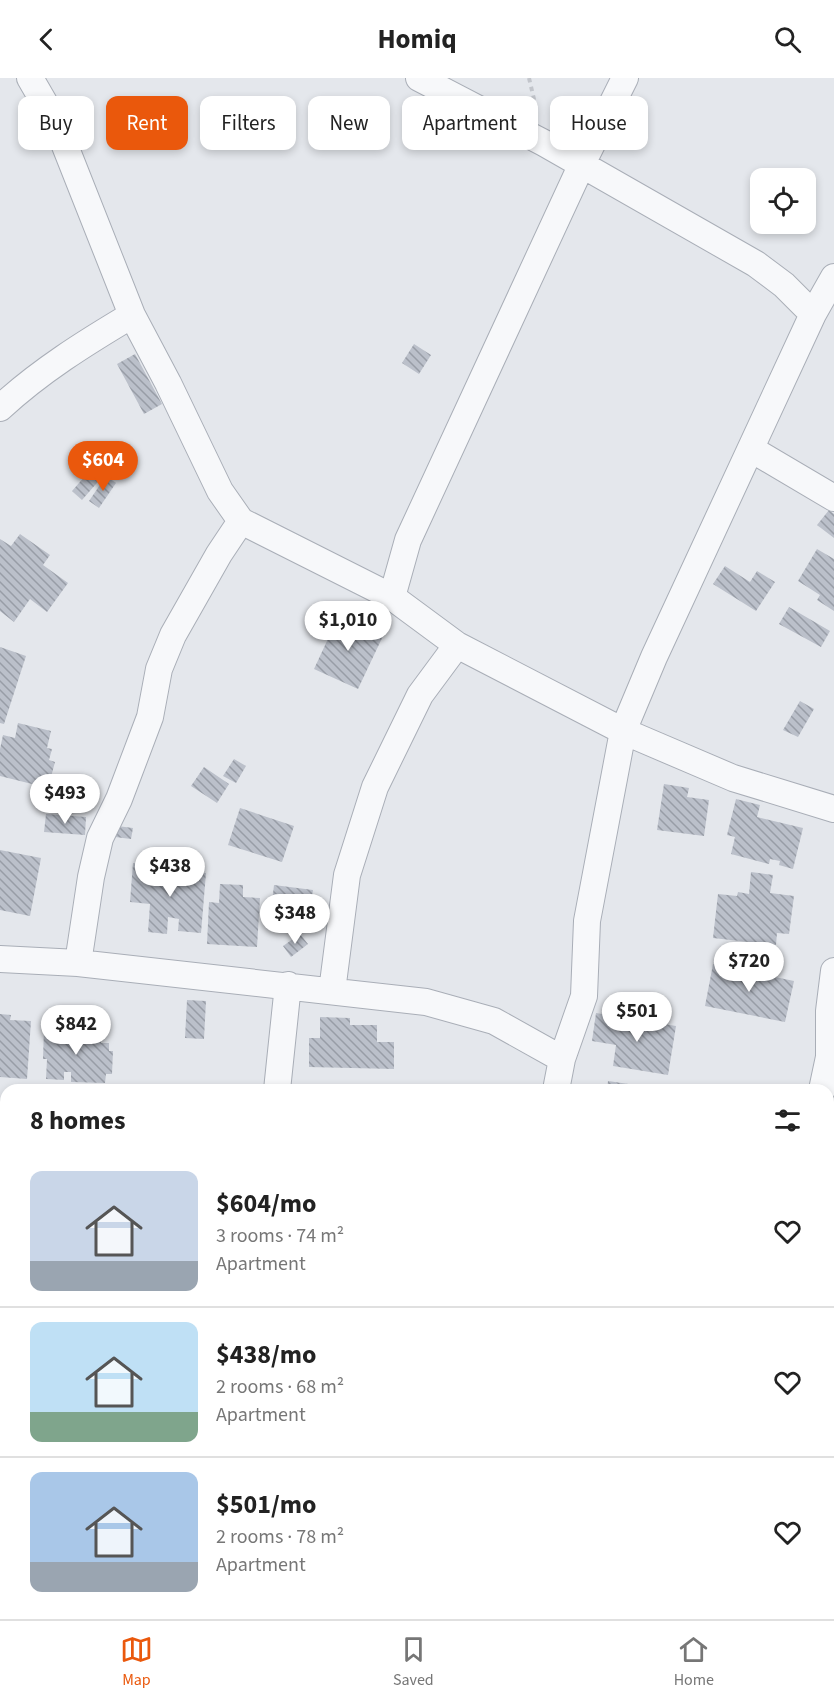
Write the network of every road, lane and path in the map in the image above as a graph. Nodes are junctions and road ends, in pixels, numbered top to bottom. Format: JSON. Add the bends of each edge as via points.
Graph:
{"nodes":[{"id":1,"x":30,"y":78,"type":"edge"},
{"id":2,"x":419,"y":78,"type":"edge"},
{"id":3,"x":626,"y":78,"type":"edge"},
{"id":4,"x":582,"y":164,"type":"junction"},
{"id":5,"x":834,"y":277,"type":"edge"},
{"id":6,"x":813,"y":314,"type":"junction"},
{"id":7,"x":132,"y":315,"type":"junction"},
{"id":8,"x":0,"y":408,"type":"edge"},
{"id":9,"x":751,"y":449,"type":"junction"},
{"id":10,"x":834,"y":498,"type":"edge"},
{"id":11,"x":241,"y":521,"type":"junction"},
{"id":12,"x":392,"y":597,"type":"junction"},
{"id":13,"x":457,"y":645,"type":"junction"},
{"id":14,"x":623,"y":732,"type":"junction"},
{"id":15,"x":834,"y":809,"type":"edge"},
{"id":16,"x":0,"y":959,"type":"edge"},
{"id":17,"x":78,"y":963,"type":"junction"},
{"id":18,"x":834,"y":971,"type":"edge"},
{"id":19,"x":288,"y":985,"type":"junction"},
{"id":20,"x":332,"y":990,"type":"junction"},
{"id":21,"x":562,"y":1059,"type":"junction"},
{"id":22,"x":278,"y":1084,"type":"edge"},
{"id":23,"x":557,"y":1084,"type":"edge"},
{"id":24,"x":823,"y":1084,"type":"edge"}],
"edges":[{"from":1,"to":7,"type":"street","via":[[56,123]]},
{"from":2,"to":4,"type":"street"},
{"from":3,"to":4,"type":"street"},
{"from":4,"to":6,"type":"street","via":[[756,264]]},
{"from":4,"to":12,"type":"street","via":[[408,540]]},
{"from":5,"to":6,"type":"street"},
{"from":6,"to":9,"type":"street"},
{"from":7,"to":8,"type":"street","via":[[74,350]]},
{"from":7,"to":11,"type":"street","via":[[219,491]]},
{"from":9,"to":10,"type":"street"},
{"from":9,"to":14,"type":"street"},
{"from":11,"to":12,"type":"street"},
{"from":11,"to":17,"type":"street","via":[[173,635],[159,669],[146,728],[100,838]]},
{"from":12,"to":13,"type":"street"},
{"from":13,"to":14,"type":"street"},
{"from":13,"to":20,"type":"street","via":[[420,695],[375,787],[347,875]]},
{"from":14,"to":15,"type":"street","via":[[733,778]]},
{"from":14,"to":21,"type":"street","via":[[587,921],[584,996]]},
{"from":16,"to":17,"type":"street"},
{"from":17,"to":19,"type":"street"},
{"from":18,"to":24,"type":"street","via":[[829,1057]]},
{"from":19,"to":20,"type":"street"},
{"from":19,"to":22,"type":"street"},
{"from":20,"to":21,"type":"street","via":[[426,1002],[494,1021]]},
{"from":21,"to":23,"type":"street"}]}
